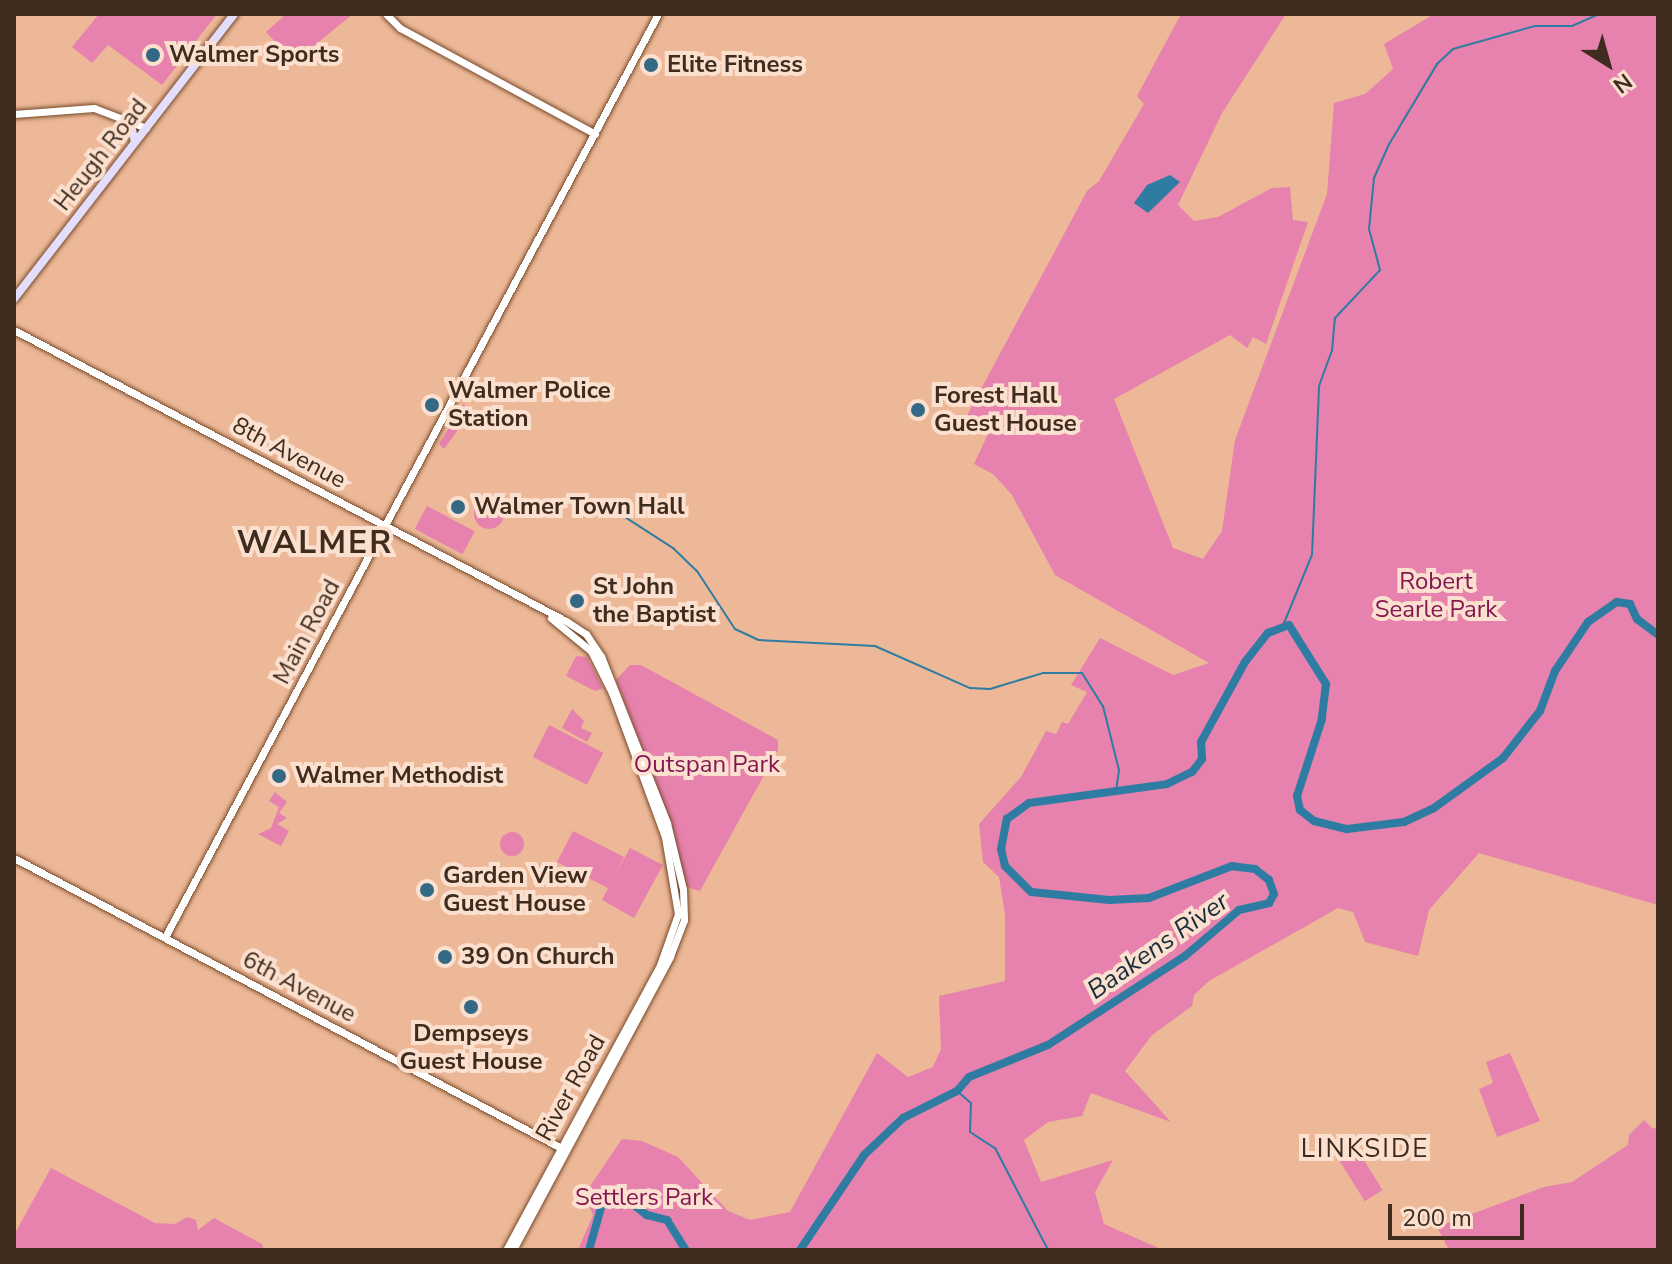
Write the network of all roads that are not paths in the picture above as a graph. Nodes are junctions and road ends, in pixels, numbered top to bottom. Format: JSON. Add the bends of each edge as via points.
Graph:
{"nodes":[{"id":1,"x":234,"y":14,"type":"edge"},
{"id":2,"x":386,"y":14,"type":"edge"},
{"id":3,"x":658,"y":14,"type":"edge"},
{"id":4,"x":80,"y":108,"type":"junction"},
{"id":5,"x":14,"y":114,"type":"edge"},
{"id":6,"x":131,"y":126,"type":"junction"},
{"id":7,"x":145,"y":130,"type":"junction"},
{"id":8,"x":594,"y":134,"type":"junction"},
{"id":9,"x":135,"y":143,"type":"junction"},
{"id":10,"x":14,"y":297,"type":"edge"},
{"id":11,"x":14,"y":330,"type":"edge"},
{"id":12,"x":385,"y":528,"type":"junction"},
{"id":13,"x":580,"y":634,"type":"joint"},
{"id":14,"x":14,"y":858,"type":"edge"},
{"id":15,"x":165,"y":937,"type":"junction"},
{"id":16,"x":564,"y":1149,"type":"junction"},
{"id":17,"x":546,"y":1181,"type":"junction"},
{"id":18,"x":506,"y":1250,"type":"edge"},
{"id":19,"x":513,"y":1250,"type":"edge"}],
"edges":[{"from":1,"to":7,"type":"main road","name":"Heugh Road"},
{"from":2,"to":8,"type":"main road","via":[[400,28]]},
{"from":3,"to":8,"type":"main road","name":"Main Road"},
{"from":4,"to":5,"type":"main road"},
{"from":4,"to":6,"type":"main road"},
{"from":4,"to":7,"type":"main road","via":[[111,111]]},
{"from":6,"to":7,"type":"main road"},
{"from":6,"to":9,"type":"main road"},
{"from":7,"to":9,"type":"main road","name":"Heugh Road"},
{"from":8,"to":12,"type":"main road","name":"Main Road"},
{"from":9,"to":10,"type":"main road","name":"Heugh Road"},
{"from":11,"to":12,"type":"main road","name":"8th Avenue"},
{"from":12,"to":13,"type":"main road","name":"8th Avenue"},
{"from":12,"to":15,"type":"main road","name":"Main Road"},
{"from":13,"to":16,"type":"main road","name":"River Road","via":[[611,676],[671,837],[685,909],[672,947]]},
{"from":14,"to":15,"type":"main road","name":"6th Avenue"},
{"from":15,"to":16,"type":"main road","name":"6th Avenue"},
{"from":16,"to":17,"type":"main road","name":"River Road"},
{"from":17,"to":18,"type":"main road","name":"River Road"},
{"from":17,"to":19,"type":"main road","name":"River Road"}]}
